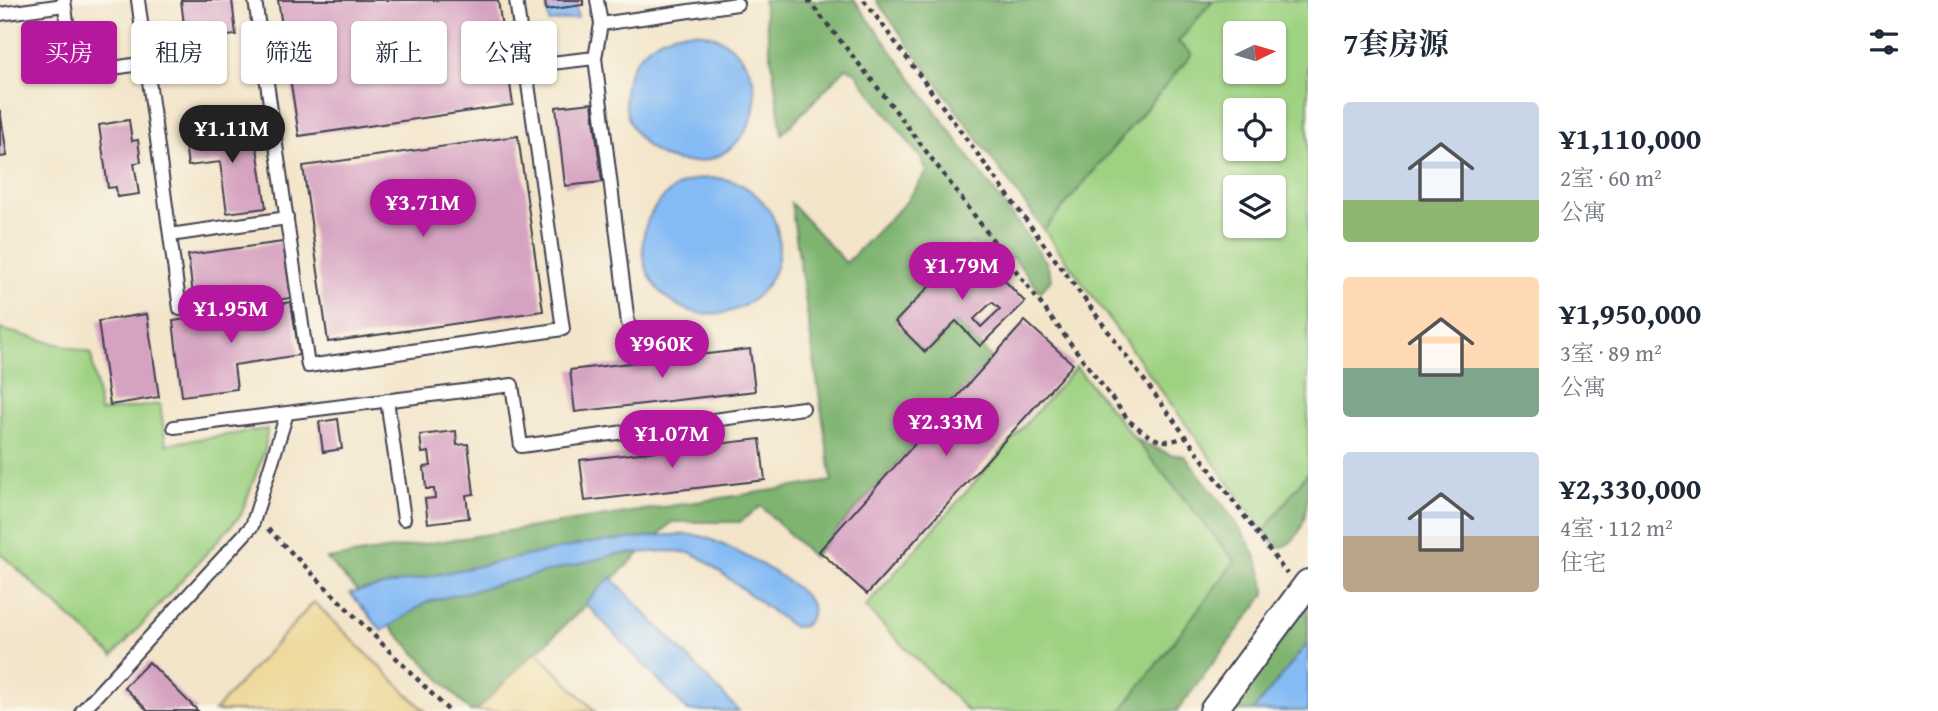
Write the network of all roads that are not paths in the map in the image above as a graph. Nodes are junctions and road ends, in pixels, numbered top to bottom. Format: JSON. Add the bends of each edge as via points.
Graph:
{"nodes":[{"id":1,"x":138,"y":0,"type":"edge"},
{"id":2,"x":256,"y":0,"type":"edge"},
{"id":3,"x":516,"y":0,"type":"edge"},
{"id":4,"x":597,"y":0,"type":"edge"},
{"id":5,"x":64,"y":3,"type":"edge"},
{"id":6,"x":737,"y":4,"type":"dead end"},
{"id":7,"x":0,"y":15,"type":"edge"},
{"id":8,"x":141,"y":21,"type":"edge"},
{"id":9,"x":519,"y":21,"type":"edge"},
{"id":10,"x":601,"y":24,"type":"junction"},
{"id":11,"x":595,"y":58,"type":"junction"},
{"id":12,"x":557,"y":62,"type":"edge"},
{"id":13,"x":131,"y":65,"type":"edge"},
{"id":14,"x":149,"y":84,"type":"edge"},
{"id":15,"x":528,"y":84,"type":"edge"},
{"id":16,"x":287,"y":218,"type":"junction"},
{"id":17,"x":170,"y":235,"type":"junction"},
{"id":18,"x":180,"y":309,"type":"dead end"},
{"id":19,"x":628,"y":323,"type":"dead end"},
{"id":20,"x":387,"y":400,"type":"junction"},
{"id":21,"x":803,"y":408,"type":"dead end"},
{"id":22,"x":287,"y":413,"type":"junction"},
{"id":23,"x":174,"y":428,"type":"dead end"},
{"id":24,"x":404,"y":519,"type":"dead end"},
{"id":25,"x":1304,"y":588,"type":"edge"},
{"id":26,"x":82,"y":711,"type":"edge"},
{"id":27,"x":1213,"y":711,"type":"edge"}],
"edges":[{"from":1,"to":8,"type":"lane"},
{"from":2,"to":16,"type":"lane"},
{"from":3,"to":9,"type":"lane"},
{"from":4,"to":10,"type":"lane"},
{"from":5,"to":7,"type":"lane"},
{"from":5,"to":13,"type":"lane","via":[[74,74]]},
{"from":6,"to":10,"type":"lane"},
{"from":10,"to":11,"type":"lane"},
{"from":11,"to":12,"type":"lane"},
{"from":11,"to":19,"type":"lane"},
{"from":14,"to":17,"type":"lane"},
{"from":15,"to":16,"type":"lane","via":[[564,329],[308,366]]},
{"from":16,"to":17,"type":"lane"},
{"from":17,"to":18,"type":"lane"},
{"from":20,"to":21,"type":"lane","via":[[512,385],[521,446]]},
{"from":20,"to":22,"type":"lane"},
{"from":20,"to":24,"type":"lane"},
{"from":22,"to":23,"type":"lane"},
{"from":22,"to":26,"type":"lane","via":[[252,526]]},
{"from":25,"to":27,"type":"street"}]}
